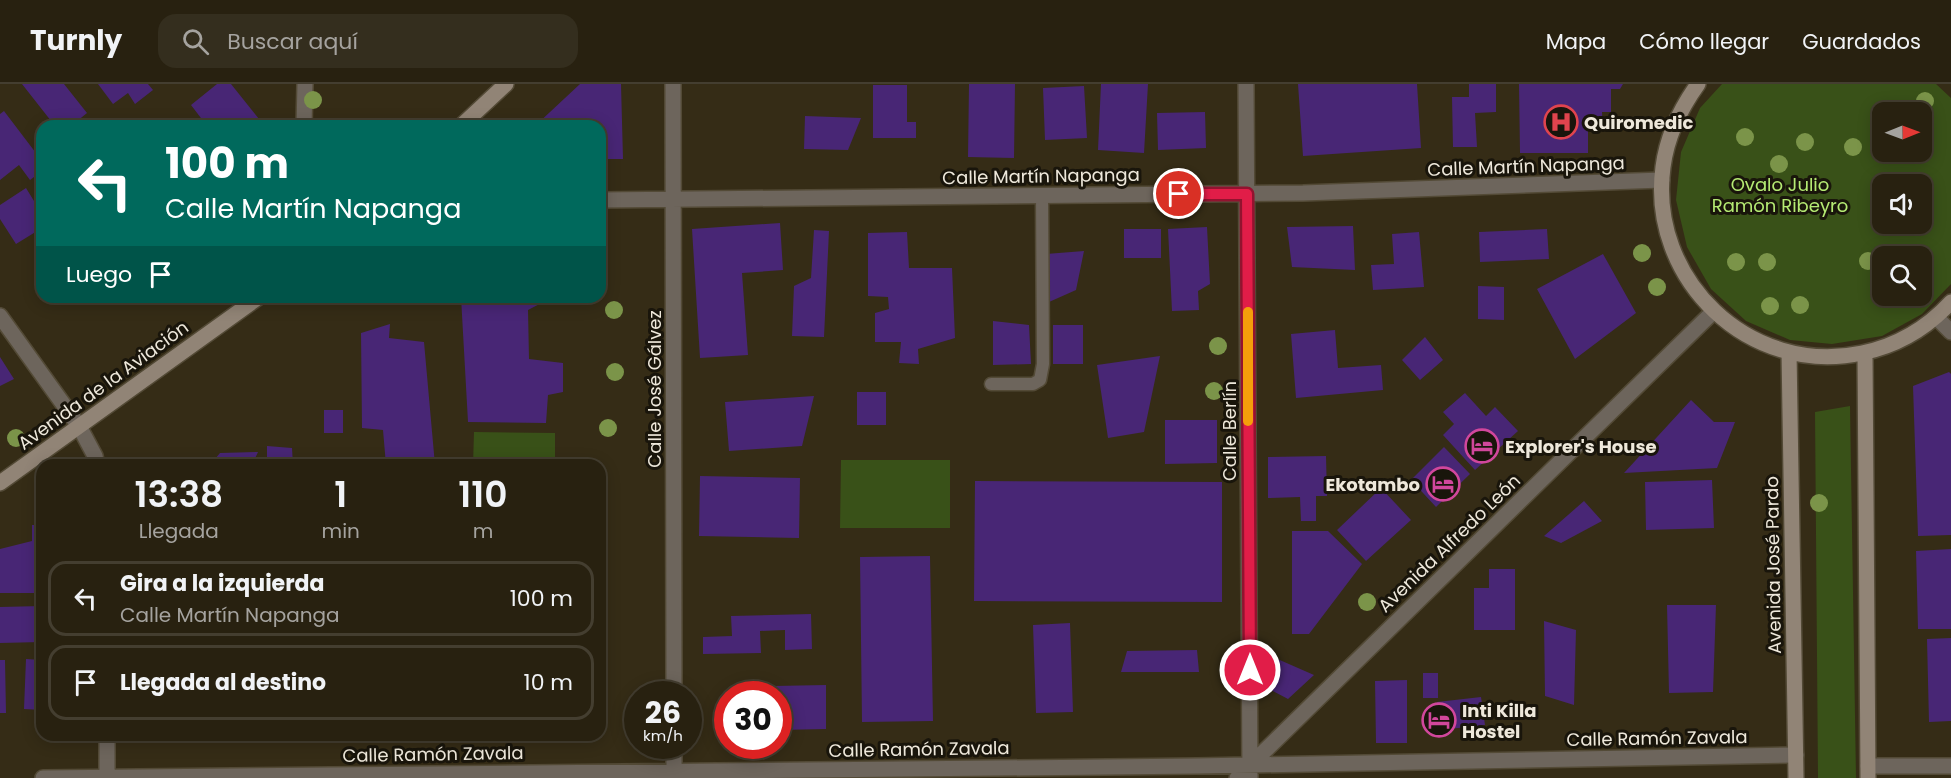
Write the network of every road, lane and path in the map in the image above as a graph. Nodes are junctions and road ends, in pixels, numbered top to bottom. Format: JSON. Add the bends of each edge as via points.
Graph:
{"nodes":[{"id":1,"x":305,"y":84,"type":"edge"},
{"id":2,"x":506,"y":84,"type":"edge"},
{"id":3,"x":673,"y":84,"type":"edge"},
{"id":4,"x":1246,"y":84,"type":"edge"},
{"id":5,"x":1698,"y":84,"type":"edge"},
{"id":6,"x":304,"y":120,"type":"edge"},
{"id":7,"x":467,"y":120,"type":"edge"},
{"id":8,"x":1662,"y":180,"type":"junction"},
{"id":9,"x":1247,"y":194,"type":"junction"},
{"id":10,"x":1042,"y":195,"type":"junction"},
{"id":11,"x":673,"y":199,"type":"junction"},
{"id":12,"x":606,"y":200,"type":"edge"},
{"id":13,"x":1951,"y":302,"type":"edge"},
{"id":14,"x":251,"y":303,"type":"edge"},
{"id":15,"x":1714,"y":311,"type":"junction"},
{"id":16,"x":0,"y":315,"type":"edge"},
{"id":17,"x":1936,"y":317,"type":"junction"},
{"id":18,"x":1951,"y":332,"type":"edge"},
{"id":19,"x":1789,"y":352,"type":"junction"},
{"id":20,"x":1865,"y":353,"type":"junction"},
{"id":21,"x":992,"y":384,"type":"dead end"},
{"id":22,"x":80,"y":426,"type":"junction"},
{"id":23,"x":96,"y":459,"type":"edge"},
{"id":24,"x":0,"y":483,"type":"edge"},
{"id":25,"x":674,"y":681,"type":"edge"},
{"id":26,"x":106,"y":741,"type":"edge"},
{"id":27,"x":1796,"y":755,"type":"junction"},
{"id":28,"x":1951,"y":766,"type":"edge"},
{"id":29,"x":1250,"y":771,"type":"edge"},
{"id":30,"x":1868,"y":772,"type":"edge"},
{"id":31,"x":674,"y":774,"type":"edge"},
{"id":32,"x":107,"y":777,"type":"edge"},
{"id":33,"x":43,"y":778,"type":"edge"},
{"id":34,"x":1237,"y":778,"type":"edge"},
{"id":35,"x":1796,"y":778,"type":"edge"}],
"edges":[{"from":1,"to":6,"type":"street"},
{"from":2,"to":7,"type":"main road"},
{"from":3,"to":11,"type":"street","name":"Calle José Gálvez"},
{"from":4,"to":9,"type":"street","name":"Calle Berlín"},
{"from":5,"to":8,"type":"main road","via":[[1670,136]]},
{"from":8,"to":9,"type":"street","name":"Calle Martín Napanga"},
{"from":8,"to":15,"type":"main road","via":[[1664,217],[1672,247],[1694,288]]},
{"from":9,"to":10,"type":"street","name":"Calle Martín Napanga"},
{"from":9,"to":29,"type":"street","name":"Calle Berlín"},
{"from":10,"to":11,"type":"street","name":"Calle Martín Napanga"},
{"from":10,"to":21,"type":"lane","via":[[1040,380],[1033,384]]},
{"from":11,"to":12,"type":"street","name":"Calle Martín Napanga"},
{"from":11,"to":25,"type":"street","name":"Calle José Gálvez"},
{"from":13,"to":17,"type":"main road"},
{"from":14,"to":22,"type":"main road","name":"Avenida de la Aviación"},
{"from":15,"to":19,"type":"main road","via":[[1749,336]]},
{"from":15,"to":29,"type":"street","name":"Avenida Alfredo León"},
{"from":16,"to":22,"type":"street"},
{"from":17,"to":18,"type":"street"},
{"from":17,"to":20,"type":"main road","via":[[1902,339]]},
{"from":19,"to":20,"type":"main road","via":[[1832,357]]},
{"from":19,"to":27,"type":"main road","name":"Avenida José Pardo"},
{"from":20,"to":30,"type":"main road"},
{"from":22,"to":23,"type":"street"},
{"from":22,"to":24,"type":"main road","name":"Avenida de la Aviación"},
{"from":26,"to":32,"type":"street"},
{"from":27,"to":29,"type":"street","name":"Calle Ramón Zavala"},
{"from":27,"to":35,"type":"main road","name":"Avenida José Pardo"},
{"from":28,"to":30,"type":"street"},
{"from":29,"to":31,"type":"street","name":"Calle Ramón Zavala"},
{"from":29,"to":34,"type":"street","name":"Avenida Alfredo León"},
{"from":31,"to":32,"type":"street","name":"Calle Ramón Zavala"},
{"from":32,"to":33,"type":"street","name":"Calle Ramón Zavala"}]}
